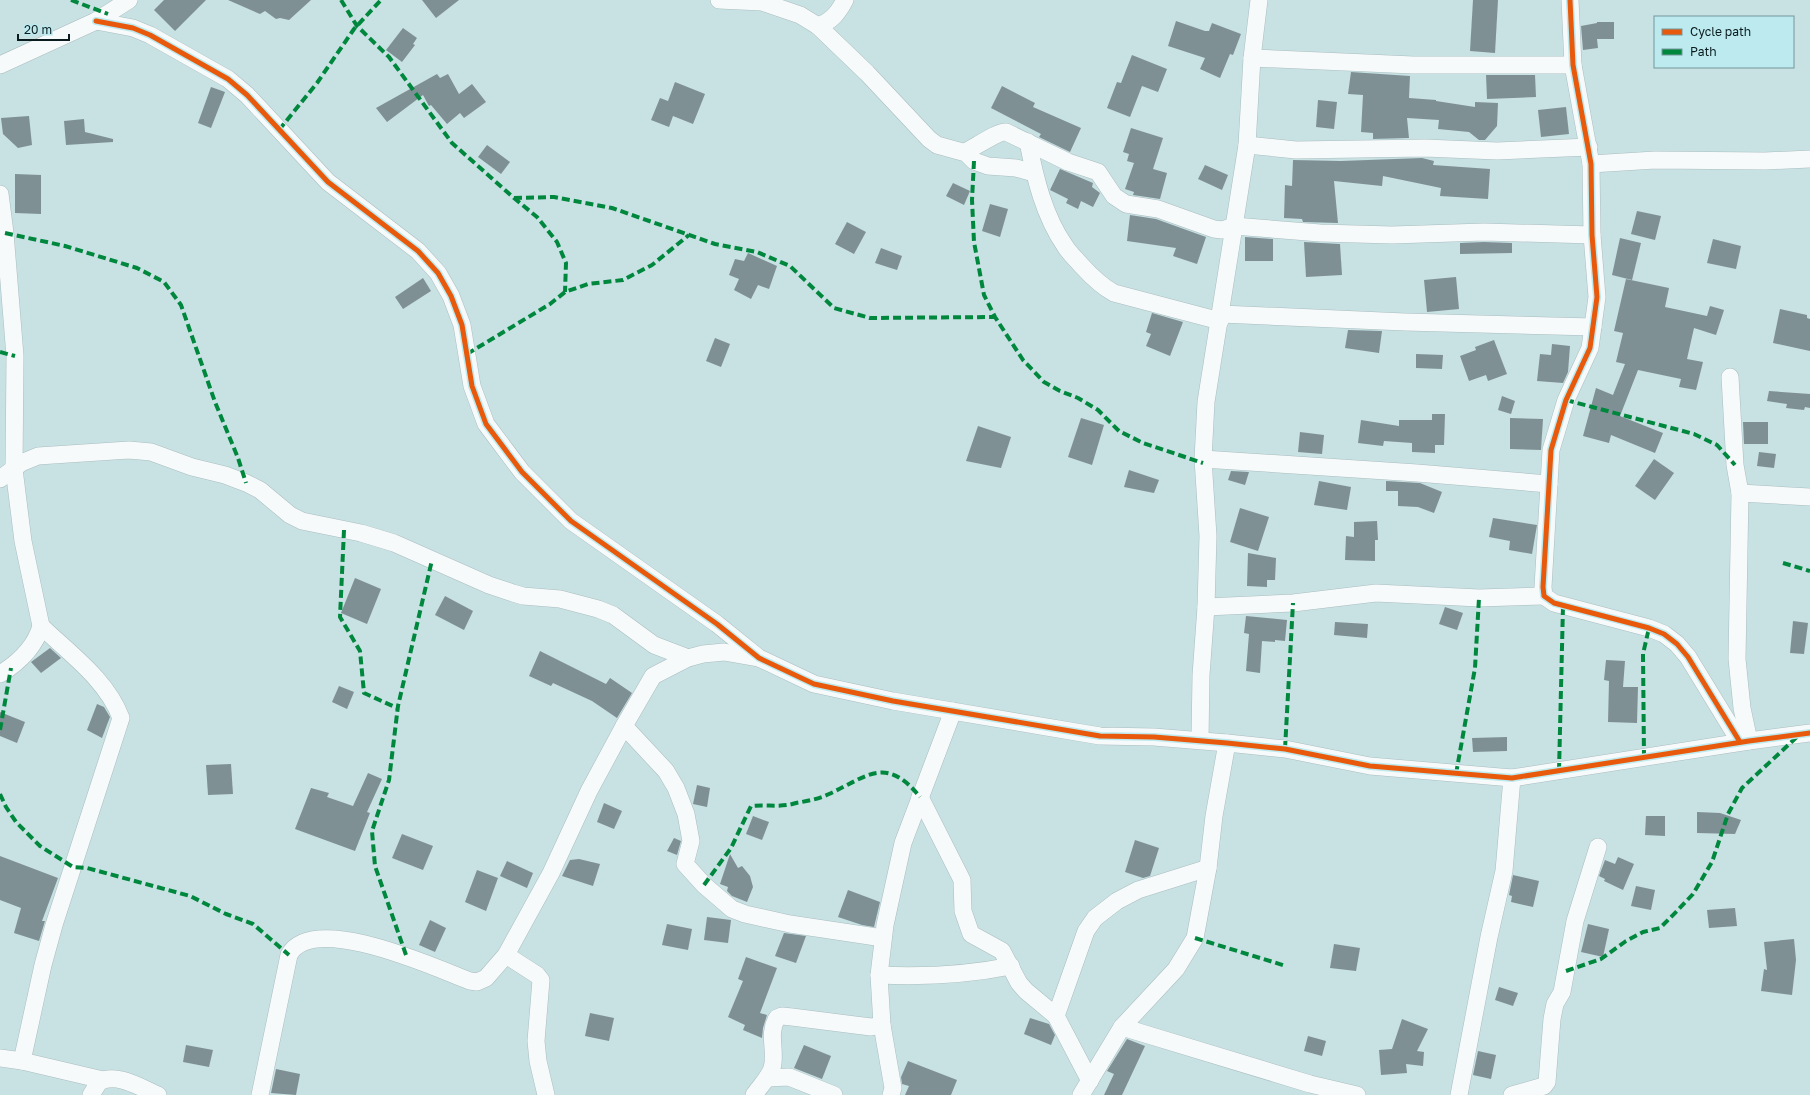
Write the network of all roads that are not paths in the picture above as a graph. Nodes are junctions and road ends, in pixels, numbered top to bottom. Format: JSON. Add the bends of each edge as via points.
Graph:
{"nodes":[{"id":1,"x":129,"y":0,"type":"edge"},
{"id":2,"x":719,"y":0,"type":"edge"},
{"id":3,"x":845,"y":0,"type":"edge"},
{"id":4,"x":1259,"y":0,"type":"edge"},
{"id":5,"x":1570,"y":0,"type":"edge"},
{"id":6,"x":96,"y":22,"type":"junction"},
{"id":7,"x":818,"y":26,"type":"junction"},
{"id":8,"x":1252,"y":58,"type":"junction"},
{"id":9,"x":0,"y":65,"type":"edge"},
{"id":10,"x":1573,"y":65,"type":"junction"},
{"id":11,"x":1028,"y":142,"type":"junction"},
{"id":12,"x":1246,"y":145,"type":"junction"},
{"id":13,"x":1589,"y":148,"type":"junction"},
{"id":14,"x":965,"y":152,"type":"junction"},
{"id":15,"x":1810,"y":159,"type":"edge"},
{"id":16,"x":1591,"y":164,"type":"junction"},
{"id":17,"x":1034,"y":173,"type":"junction"},
{"id":18,"x":0,"y":194,"type":"edge"},
{"id":19,"x":1234,"y":226,"type":"junction"},
{"id":20,"x":1592,"y":235,"type":"junction"},
{"id":21,"x":1220,"y":317,"type":"junction"},
{"id":22,"x":1593,"y":327,"type":"junction"},
{"id":23,"x":1730,"y":377,"type":"dead end"},
{"id":24,"x":1203,"y":459,"type":"junction"},
{"id":25,"x":14,"y":469,"type":"junction"},
{"id":26,"x":0,"y":479,"type":"edge"},
{"id":27,"x":1548,"y":484,"type":"junction"},
{"id":28,"x":1740,"y":493,"type":"junction"},
{"id":29,"x":1810,"y":497,"type":"edge"},
{"id":30,"x":1544,"y":596,"type":"junction"},
{"id":31,"x":1206,"y":608,"type":"junction"},
{"id":32,"x":40,"y":626,"type":"junction"},
{"id":33,"x":688,"y":658,"type":"junction"},
{"id":34,"x":760,"y":658,"type":"junction"},
{"id":35,"x":0,"y":674,"type":"edge"},
{"id":36,"x":953,"y":711,"type":"junction"},
{"id":37,"x":624,"y":726,"type":"junction"},
{"id":38,"x":1810,"y":734,"type":"edge"},
{"id":39,"x":1200,"y":740,"type":"junction"},
{"id":40,"x":1745,"y":741,"type":"junction"},
{"id":41,"x":1227,"y":743,"type":"junction"},
{"id":42,"x":1512,"y":778,"type":"junction"},
{"id":43,"x":920,"y":797,"type":"junction"},
{"id":44,"x":1598,"y":847,"type":"dead end"},
{"id":45,"x":1208,"y":868,"type":"junction"},
{"id":46,"x":883,"y":938,"type":"junction"},
{"id":47,"x":506,"y":955,"type":"junction"},
{"id":48,"x":1011,"y":966,"type":"junction"},
{"id":49,"x":879,"y":975,"type":"junction"},
{"id":50,"x":1056,"y":1016,"type":"junction"},
{"id":51,"x":882,"y":1025,"type":"junction"},
{"id":52,"x":1122,"y":1027,"type":"junction"},
{"id":53,"x":0,"y":1058,"type":"edge"},
{"id":54,"x":22,"y":1061,"type":"junction"},
{"id":55,"x":767,"y":1078,"type":"junction"},
{"id":56,"x":103,"y":1080,"type":"junction"},
{"id":57,"x":1085,"y":1088,"type":"edge"},
{"id":58,"x":91,"y":1095,"type":"edge"},
{"id":59,"x":158,"y":1095,"type":"edge"},
{"id":60,"x":260,"y":1095,"type":"edge"},
{"id":61,"x":546,"y":1095,"type":"edge"},
{"id":62,"x":754,"y":1095,"type":"edge"},
{"id":63,"x":834,"y":1095,"type":"edge"},
{"id":64,"x":891,"y":1095,"type":"edge"},
{"id":65,"x":1357,"y":1095,"type":"edge"},
{"id":66,"x":1459,"y":1095,"type":"edge"},
{"id":67,"x":1512,"y":1095,"type":"edge"}],
"edges":[{"from":1,"to":6,"type":"street"},
{"from":2,"to":7,"type":"street","via":[[762,2],[800,15]]},
{"from":3,"to":7,"type":"street","via":[[837,14]]},
{"from":4,"to":8,"type":"street"},
{"from":5,"to":10,"type":"street"},
{"from":6,"to":9,"type":"street"},
{"from":6,"to":34,"type":"street","via":[[133,28],[150,35],[228,79],[247,95],[328,182],[418,251],[438,274],[451,296],[462,325],[472,386],[486,424],[522,472],[571,522],[717,624]]},
{"from":7,"to":14,"type":"street","via":[[929,139],[941,146]]},
{"from":8,"to":10,"type":"street","via":[[1413,65]]},
{"from":8,"to":12,"type":"street"},
{"from":10,"to":13,"type":"street"},
{"from":11,"to":14,"type":"street","via":[[1002,131]]},
{"from":11,"to":17,"type":"street"},
{"from":11,"to":19,"type":"street","via":[[1068,162],[1098,172],[1114,196],[1126,204],[1158,209],[1222,230]]},
{"from":12,"to":13,"type":"street","via":[[1296,150],[1425,148],[1497,151]]},
{"from":12,"to":19,"type":"street"},
{"from":13,"to":16,"type":"street"},
{"from":14,"to":17,"type":"street","via":[[974,161],[988,166],[1016,168]]},
{"from":15,"to":16,"type":"street","via":[[1655,160]]},
{"from":16,"to":20,"type":"street"},
{"from":17,"to":21,"type":"street","via":[[1053,226],[1066,247],[1104,288],[1114,293]]},
{"from":18,"to":25,"type":"street","via":[[15,364]]},
{"from":19,"to":20,"type":"street","via":[[1320,233],[1484,232]]},
{"from":19,"to":21,"type":"street"},
{"from":20,"to":22,"type":"street","via":[[1597,297]]},
{"from":21,"to":22,"type":"street"},
{"from":21,"to":24,"type":"street","via":[[1206,402]]},
{"from":22,"to":27,"type":"street","via":[[1590,348],[1558,423],[1551,450]]},
{"from":23,"to":28,"type":"street","via":[[1735,465]]},
{"from":24,"to":27,"type":"street"},
{"from":24,"to":31,"type":"street","via":[[1208,536]]},
{"from":25,"to":26,"type":"street"},
{"from":25,"to":32,"type":"street","via":[[23,541]]},
{"from":25,"to":33,"type":"street","via":[[38,456],[129,450],[151,452],[246,482],[302,521],[382,539],[518,595],[560,599],[598,609],[613,615],[654,645]]},
{"from":27,"to":30,"type":"street"},
{"from":28,"to":29,"type":"street"},
{"from":28,"to":40,"type":"street","via":[[1737,659]]},
{"from":30,"to":31,"type":"street","via":[[1479,598],[1376,593],[1293,603]]},
{"from":30,"to":40,"type":"street","via":[[1554,603],[1664,634],[1688,657]]},
{"from":31,"to":39,"type":"street"},
{"from":32,"to":35,"type":"street","via":[[30,648],[10,668]]},
{"from":32,"to":54,"type":"street","via":[[102,685],[115,702],[121,718],[54,925]]},
{"from":33,"to":34,"type":"street","via":[[724,652]]},
{"from":33,"to":37,"type":"street","via":[[653,676]]},
{"from":34,"to":36,"type":"street","via":[[814,684]]},
{"from":36,"to":39,"type":"street","via":[[1100,736]]},
{"from":36,"to":43,"type":"street"},
{"from":37,"to":46,"type":"street","via":[[666,771],[676,788],[686,814],[691,841],[685,864],[704,885],[732,909],[790,924]]},
{"from":37,"to":47,"type":"street","via":[[589,791],[551,873]]},
{"from":38,"to":40,"type":"street"},
{"from":39,"to":41,"type":"street"},
{"from":40,"to":42,"type":"street"},
{"from":41,"to":42,"type":"street","via":[[1284,749],[1370,766]]},
{"from":41,"to":45,"type":"street"},
{"from":42,"to":66,"type":"street","via":[[1504,871]]},
{"from":43,"to":46,"type":"street","via":[[903,843]]},
{"from":43,"to":48,"type":"street","via":[[962,880],[963,911],[971,934],[1002,951]]},
{"from":44,"to":67,"type":"street","via":[[1575,921],[1562,992],[1555,1004],[1547,1082],[1544,1086]]},
{"from":45,"to":50,"type":"street","via":[[1138,890],[1117,901],[1092,920],[1086,930]]},
{"from":45,"to":52,"type":"street","via":[[1195,938],[1190,948],[1176,969]]},
{"from":46,"to":49,"type":"street"},
{"from":47,"to":60,"type":"street","via":[[486,978],[474,982],[406,955],[362,943],[339,939],[315,939],[296,945],[290,955]]},
{"from":47,"to":61,"type":"street","via":[[541,980],[536,1041]]},
{"from":48,"to":49,"type":"street","via":[[982,972]]},
{"from":48,"to":50,"type":"street","via":[[1026,991]]},
{"from":49,"to":51,"type":"street"},
{"from":50,"to":57,"type":"street"},
{"from":51,"to":55,"type":"street","via":[[871,1027],[782,1016],[778,1018],[772,1031],[774,1057]]},
{"from":51,"to":64,"type":"street","via":[[893,1088]]},
{"from":52,"to":57,"type":"street"},
{"from":52,"to":65,"type":"street","via":[[1310,1084]]},
{"from":53,"to":54,"type":"street"},
{"from":54,"to":56,"type":"street"},
{"from":55,"to":62,"type":"street"},
{"from":55,"to":63,"type":"street","via":[[789,1077]]},
{"from":56,"to":58,"type":"street","via":[[96,1085]]},
{"from":56,"to":59,"type":"street","via":[[120,1079]]}]}
